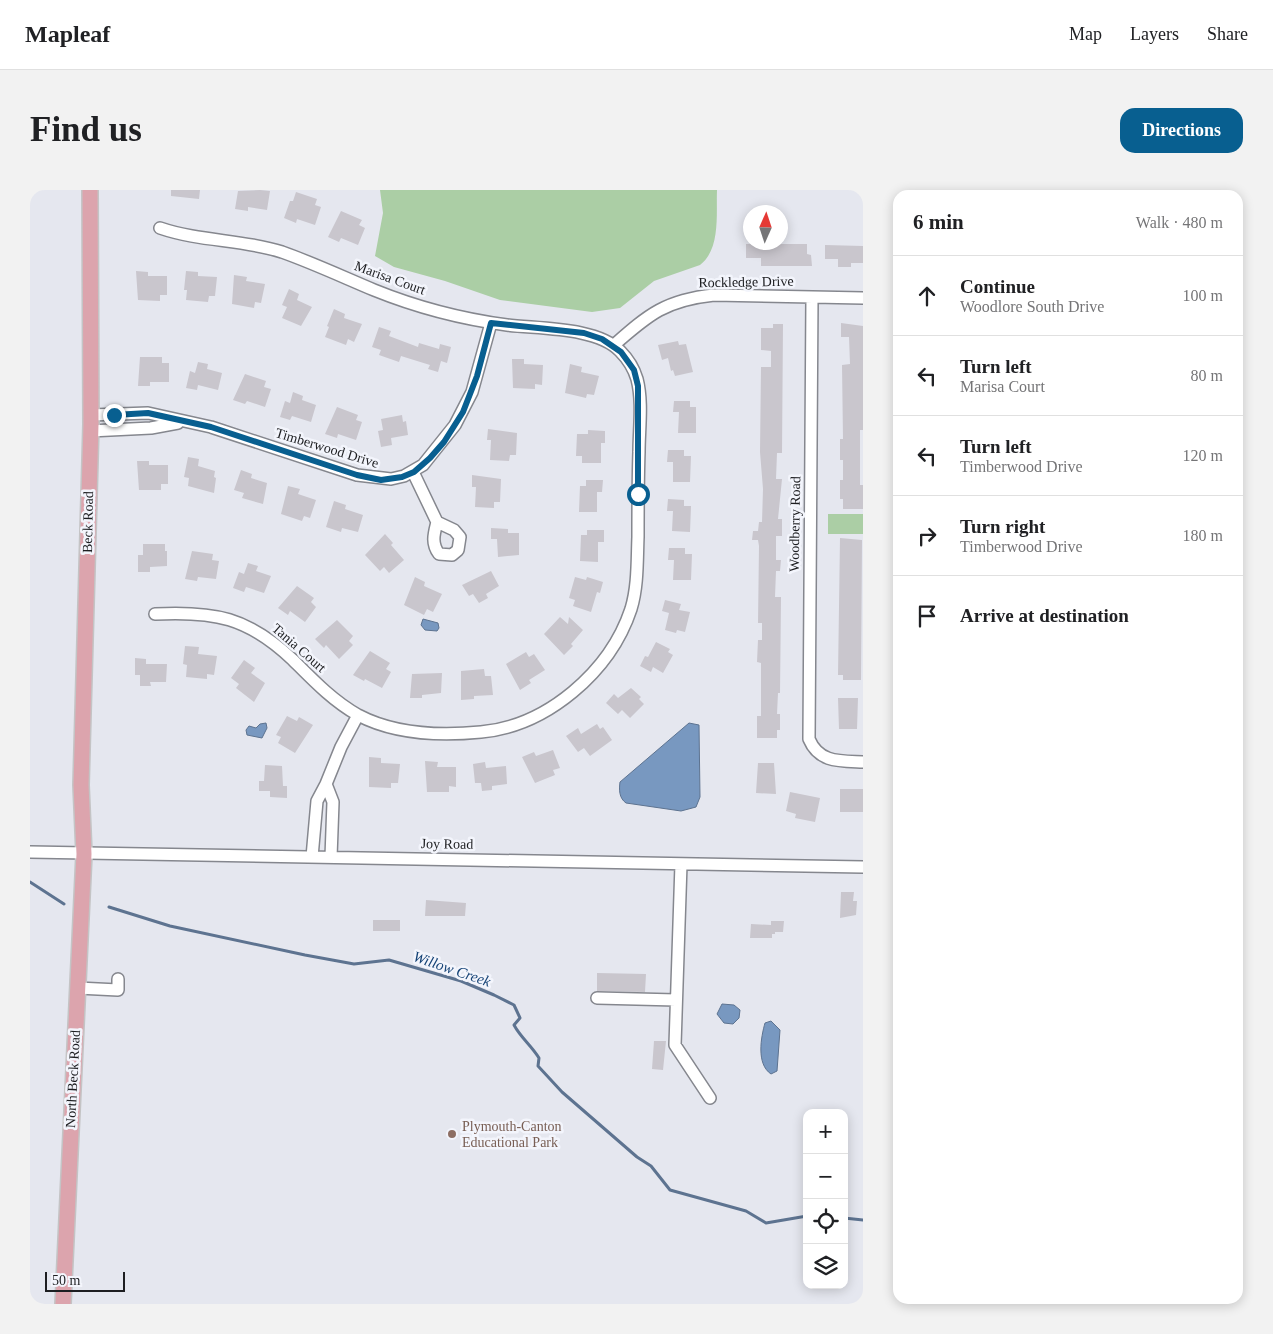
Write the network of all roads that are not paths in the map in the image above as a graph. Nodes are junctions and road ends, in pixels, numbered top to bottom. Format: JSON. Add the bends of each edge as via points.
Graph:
{"nodes":[{"id":1,"x":90,"y":190,"type":"edge"},
{"id":2,"x":160,"y":228,"type":"dead end"},
{"id":3,"x":812,"y":297,"type":"junction"},
{"id":4,"x":863,"y":298,"type":"edge"},
{"id":5,"x":491,"y":323,"type":"junction"},
{"id":6,"x":614,"y":345,"type":"junction"},
{"id":7,"x":90,"y":415,"type":"junction"},
{"id":8,"x":182,"y":422,"type":"junction"},
{"id":9,"x":90,"y":431,"type":"junction"},
{"id":10,"x":414,"y":472,"type":"junction"},
{"id":11,"x":437,"y":522,"type":"dead end"},
{"id":12,"x":155,"y":614,"type":"dead end"},
{"id":13,"x":358,"y":715,"type":"junction"},
{"id":14,"x":863,"y":762,"type":"edge"},
{"id":15,"x":326,"y":784,"type":"junction"},
{"id":16,"x":30,"y":852,"type":"edge"},
{"id":17,"x":84,"y":854,"type":"junction"},
{"id":18,"x":312,"y":857,"type":"junction"},
{"id":19,"x":331,"y":857,"type":"junction"},
{"id":20,"x":681,"y":864,"type":"junction"},
{"id":21,"x":863,"y":867,"type":"edge"},
{"id":22,"x":118,"y":979,"type":"dead end"},
{"id":23,"x":78,"y":988,"type":"junction"},
{"id":24,"x":597,"y":998,"type":"dead end"},
{"id":25,"x":676,"y":1000,"type":"junction"},
{"id":26,"x":710,"y":1098,"type":"dead end"},
{"id":27,"x":63,"y":1304,"type":"edge"}],
"edges":[{"from":1,"to":7,"type":"main road","name":"Beck Road"},
{"from":2,"to":5,"type":"street","name":"Marisa Court","via":[[185,236],[246,243],[281,252],[405,301]]},
{"from":3,"to":4,"type":"street","name":"Rockledge Drive"},
{"from":3,"to":6,"type":"street","name":"Rockledge Drive","via":[[692,297],[668,304],[642,320]]},
{"from":3,"to":14,"type":"street","name":"Woodberry Road","via":[[809,739],[814,750],[823,757]]},
{"from":5,"to":6,"type":"street","name":"Marisa Court","via":[[584,333]]},
{"from":5,"to":10,"type":"street","name":"Timberwood Drive","via":[[477,376],[463,412],[444,442]]},
{"from":6,"to":13,"type":"street","name":"Tania Court","via":[[629,361],[638,386],[637,579],[632,606],[608,653],[560,702],[531,718],[497,730],[408,730]]},
{"from":7,"to":8,"type":"street","name":"Timberwood Drive","via":[[148,413]]},
{"from":7,"to":9,"type":"main road","name":"Beck Road"},
{"from":8,"to":9,"type":"street","name":"Timberwood Drive","via":[[151,428]]},
{"from":8,"to":10,"type":"street","name":"Timberwood Drive","via":[[211,427],[365,477],[392,479]]},
{"from":9,"to":17,"type":"main road","name":"Beck Road","via":[[81,785]]},
{"from":10,"to":11,"type":"street"},
{"from":12,"to":13,"type":"street","name":"Tania Court","via":[[194,612],[228,619],[253,629],[290,657],[330,696]]},
{"from":13,"to":15,"type":"street"},
{"from":15,"to":18,"type":"street","via":[[317,801]]},
{"from":15,"to":19,"type":"street","via":[[333,802]]},
{"from":16,"to":17,"type":"street","name":"Joy Road"},
{"from":17,"to":18,"type":"street","name":"Joy Road"},
{"from":17,"to":23,"type":"main road","name":"North Beck Road"},
{"from":18,"to":19,"type":"street","name":"Joy Road"},
{"from":19,"to":20,"type":"street","name":"Joy Road"},
{"from":20,"to":21,"type":"street","name":"Joy Road"},
{"from":20,"to":25,"type":"street"},
{"from":22,"to":23,"type":"street","via":[[118,990]]},
{"from":23,"to":27,"type":"main road","name":"North Beck Road"},
{"from":24,"to":25,"type":"street"},
{"from":25,"to":26,"type":"street","via":[[675,1045]]}]}
